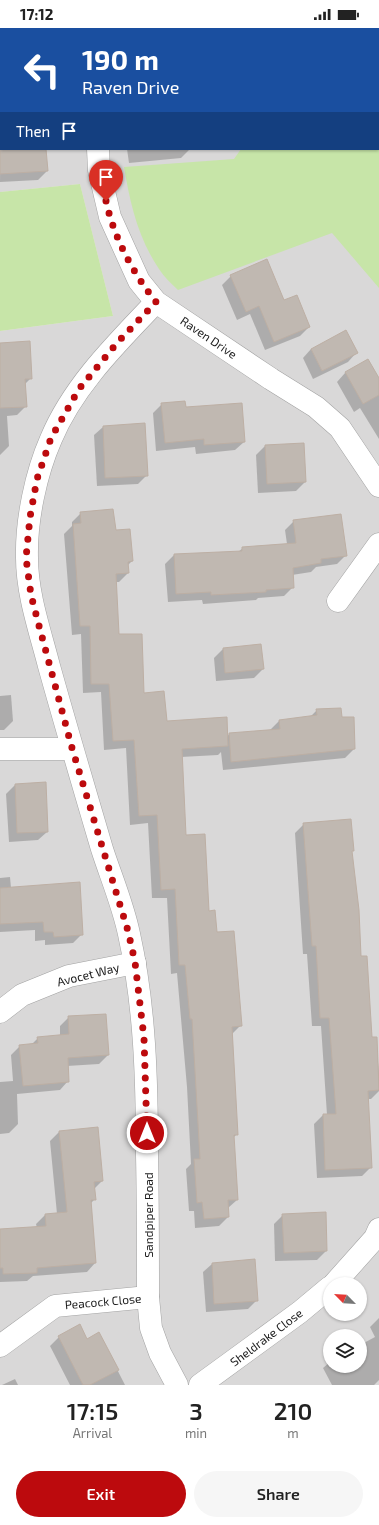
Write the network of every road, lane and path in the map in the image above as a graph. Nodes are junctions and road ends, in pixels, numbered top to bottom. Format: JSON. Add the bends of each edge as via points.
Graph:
{"nodes":[{"id":1,"x":98,"y":150,"type":"edge"},
{"id":2,"x":156,"y":302,"type":"junction"},
{"id":3,"x":379,"y":486,"type":"edge"},
{"id":4,"x":379,"y":544,"type":"edge"},
{"id":5,"x":338,"y":601,"type":"dead end"},
{"id":6,"x":72,"y":748,"type":"junction"},
{"id":7,"x":0,"y":749,"type":"edge"},
{"id":8,"x":135,"y":962,"type":"junction"},
{"id":9,"x":0,"y":1012,"type":"edge"},
{"id":10,"x":378,"y":1236,"type":"edge"},
{"id":11,"x":340,"y":1277,"type":"edge"},
{"id":12,"x":323,"y":1293,"type":"edge"},
{"id":13,"x":148,"y":1297,"type":"junction"},
{"id":14,"x":0,"y":1346,"type":"edge"},
{"id":15,"x":177,"y":1385,"type":"edge"},
{"id":16,"x":200,"y":1385,"type":"edge"}],
"edges":[{"from":1,"to":2,"type":"street","name":"Raven Drive","via":[[99,170],[110,217],[139,281]]},
{"from":2,"to":3,"type":"street","name":"Raven Drive","via":[[316,407],[340,428]]},
{"from":2,"to":6,"type":"street","name":"Sandpiper Road","via":[[117,343],[79,389],[51,438],[37,479],[26,558],[31,595]]},
{"from":4,"to":5,"type":"street"},
{"from":6,"to":7,"type":"street"},
{"from":6,"to":8,"type":"street","name":"Sandpiper Road","via":[[128,931]]},
{"from":8,"to":9,"type":"street","name":"Avocet Way","via":[[68,976],[22,995]]},
{"from":8,"to":13,"type":"street","name":"Sandpiper Road","via":[[144,1038],[147,1093]]},
{"from":10,"to":11,"type":"street"},
{"from":12,"to":16,"type":"street","name":"Sheldrake Close"},
{"from":13,"to":14,"type":"street","name":"Peacock Close","via":[[55,1306]]},
{"from":13,"to":15,"type":"street","name":"Sandpiper Road","via":[[151,1328],[160,1353]]}]}
